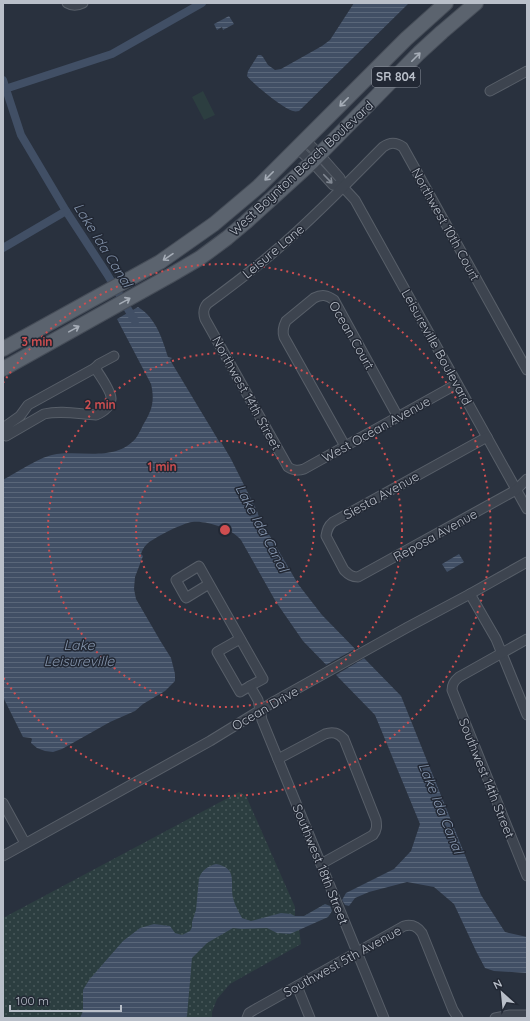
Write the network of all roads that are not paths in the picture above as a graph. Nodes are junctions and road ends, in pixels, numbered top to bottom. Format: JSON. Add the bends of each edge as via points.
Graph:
{"nodes":[{"id":1,"x":66,"y":3,"type":"edge"},
{"id":2,"x":83,"y":3,"type":"edge"},
{"id":3,"x":446,"y":3,"type":"edge"},
{"id":4,"x":476,"y":3,"type":"edge"},
{"id":5,"x":527,"y":71,"type":"edge"},
{"id":6,"x":490,"y":91,"type":"dead end"},
{"id":7,"x":301,"y":144,"type":"junction"},
{"id":8,"x":315,"y":158,"type":"junction"},
{"id":9,"x":343,"y":187,"type":"junction"},
{"id":10,"x":203,"y":314,"type":"joint"},
{"id":11,"x":3,"y":348,"type":"edge"},
{"id":12,"x":114,"y":356,"type":"dead end"},
{"id":13,"x":95,"y":368,"type":"junction"},
{"id":14,"x":3,"y":369,"type":"edge"},
{"id":15,"x":527,"y":370,"type":"edge"},
{"id":16,"x":457,"y":384,"type":"junction"},
{"id":17,"x":398,"y":417,"type":"junction"},
{"id":18,"x":5,"y":432,"type":"edge"},
{"id":19,"x":487,"y":437,"type":"junction"},
{"id":20,"x":345,"y":446,"type":"junction"},
{"id":21,"x":293,"y":470,"type":"joint"},
{"id":22,"x":527,"y":479,"type":"edge"},
{"id":23,"x":516,"y":490,"type":"junction"},
{"id":24,"x":527,"y":509,"type":"edge"},
{"id":25,"x":527,"y":562,"type":"edge"},
{"id":26,"x":353,"y":577,"type":"joint"},
{"id":27,"x":209,"y":584,"type":"dead end"},
{"id":28,"x":470,"y":594,"type":"junction"},
{"id":29,"x":240,"y":639,"type":"junction"},
{"id":30,"x":527,"y":639,"type":"edge"},
{"id":31,"x":502,"y":653,"type":"junction"},
{"id":32,"x":250,"y":686,"type":"junction"},
{"id":33,"x":260,"y":710,"type":"junction"},
{"id":34,"x":526,"y":711,"type":"edge"},
{"id":35,"x":278,"y":759,"type":"junction"},
{"id":36,"x":3,"y":803,"type":"edge"},
{"id":37,"x":25,"y":844,"type":"junction"},
{"id":38,"x":3,"y":856,"type":"edge"},
{"id":39,"x":321,"y":864,"type":"junction"},
{"id":40,"x":527,"y":876,"type":"edge"},
{"id":41,"x":357,"y":952,"type":"junction"},
{"id":42,"x":297,"y":986,"type":"junction"},
{"id":43,"x":527,"y":1015,"type":"edge"},
{"id":44,"x":247,"y":1018,"type":"edge"},
{"id":45,"x":310,"y":1018,"type":"edge"},
{"id":46,"x":384,"y":1018,"type":"edge"},
{"id":47,"x":458,"y":1018,"type":"edge"},
{"id":48,"x":495,"y":1018,"type":"edge"}],
"edges":[{"from":1,"to":2,"type":"street"},
{"from":3,"to":7,"type":"main road","name":"West Boynton Beach Boulevard","number":"SR 804","one_way":true,"via":[[406,39]]},
{"from":8,"to":4,"type":"main road","name":"West Boynton Beach Boulevard","number":"SR 804","one_way":true,"via":[[419,53]]},
{"from":5,"to":6,"type":"street"},
{"from":7,"to":8,"type":"street","name":"Leisureville Boulevard"},
{"from":7,"to":11,"type":"main road","name":"West Boynton Beach Boulevard","number":"SR 804","one_way":true,"via":[[259,186],[187,244],[160,262]]},
{"from":8,"to":9,"type":"street","name":"Leisureville Boulevard","via":[[340,178]]},
{"from":14,"to":8,"type":"main road","name":"West Boynton Beach Boulevard","number":"SR 804","one_way":true,"via":[[200,258],[246,222]]},
{"from":9,"to":10,"type":"street","name":"Leisure Lane","via":[[275,252],[206,304]]},
{"from":9,"to":15,"type":"street","name":"Northwest 10th Court","via":[[383,146],[393,143],[403,147]]},
{"from":9,"to":16,"type":"street","name":"Leisureville Boulevard","via":[[355,200]]},
{"from":10,"to":21,"type":"street","name":"Northwest 14th Street","via":[[288,468]]},
{"from":12,"to":13,"type":"street"},
{"from":13,"to":18,"type":"street","via":[[28,405]]},
{"from":13,"to":18,"type":"street","via":[[111,398],[104,411],[96,415],[44,414]]},
{"from":16,"to":17,"type":"street","name":"West Ocean Avenue"},
{"from":16,"to":19,"type":"street","name":"Leisureville Boulevard"},
{"from":17,"to":20,"type":"street","name":"West Ocean Avenue"},
{"from":17,"to":20,"type":"street","name":"Ocean Court","via":[[334,300],[324,295],[314,298],[286,322],[283,326],[284,337]]},
{"from":19,"to":23,"type":"street","name":"Leisureville Boulevard"},
{"from":19,"to":26,"type":"street","name":"Siesta Avenue","via":[[329,526],[326,536],[344,570]]},
{"from":20,"to":21,"type":"street","name":"West Ocean Avenue","via":[[304,469]]},
{"from":22,"to":23,"type":"street"},
{"from":23,"to":24,"type":"street","name":"Leisureville Boulevard"},
{"from":23,"to":26,"type":"street","name":"Reposa Avenue","via":[[358,577]]},
{"from":25,"to":28,"type":"street","name":"Ocean Drive"},
{"from":27,"to":29,"type":"street"},
{"from":28,"to":31,"type":"street"},
{"from":28,"to":33,"type":"street","name":"Ocean Drive"},
{"from":29,"to":32,"type":"street","via":[[263,679]]},
{"from":29,"to":32,"type":"street","via":[[217,652],[240,692]]},
{"from":30,"to":31,"type":"street"},
{"from":31,"to":34,"type":"street"},
{"from":31,"to":40,"type":"street","name":"Southwest 14th Street","via":[[459,677],[452,685],[452,690]]},
{"from":32,"to":33,"type":"street","name":"Southwest 18th Street"},
{"from":33,"to":35,"type":"street","name":"Southwest 18th Street"},
{"from":33,"to":37,"type":"street","name":"Ocean Drive"},
{"from":35,"to":39,"type":"street","name":"Southwest 18th Street"},
{"from":35,"to":39,"type":"street","via":[[330,732],[335,732],[344,739],[376,820],[376,831]]},
{"from":36,"to":37,"type":"street"},
{"from":37,"to":38,"type":"street","name":"Ocean Drive"},
{"from":39,"to":41,"type":"street","name":"Southwest 18th Street"},
{"from":41,"to":42,"type":"street","name":"Southwest 5th Avenue"},
{"from":41,"to":46,"type":"street","name":"Southwest 18th Street"},
{"from":41,"to":47,"type":"street","name":"Southwest 5th Avenue","via":[[404,926],[415,926],[422,933]]},
{"from":42,"to":44,"type":"street","name":"Southwest 5th Avenue","via":[[249,1013]]},
{"from":42,"to":45,"type":"street"},
{"from":43,"to":48,"type":"street"}]}
